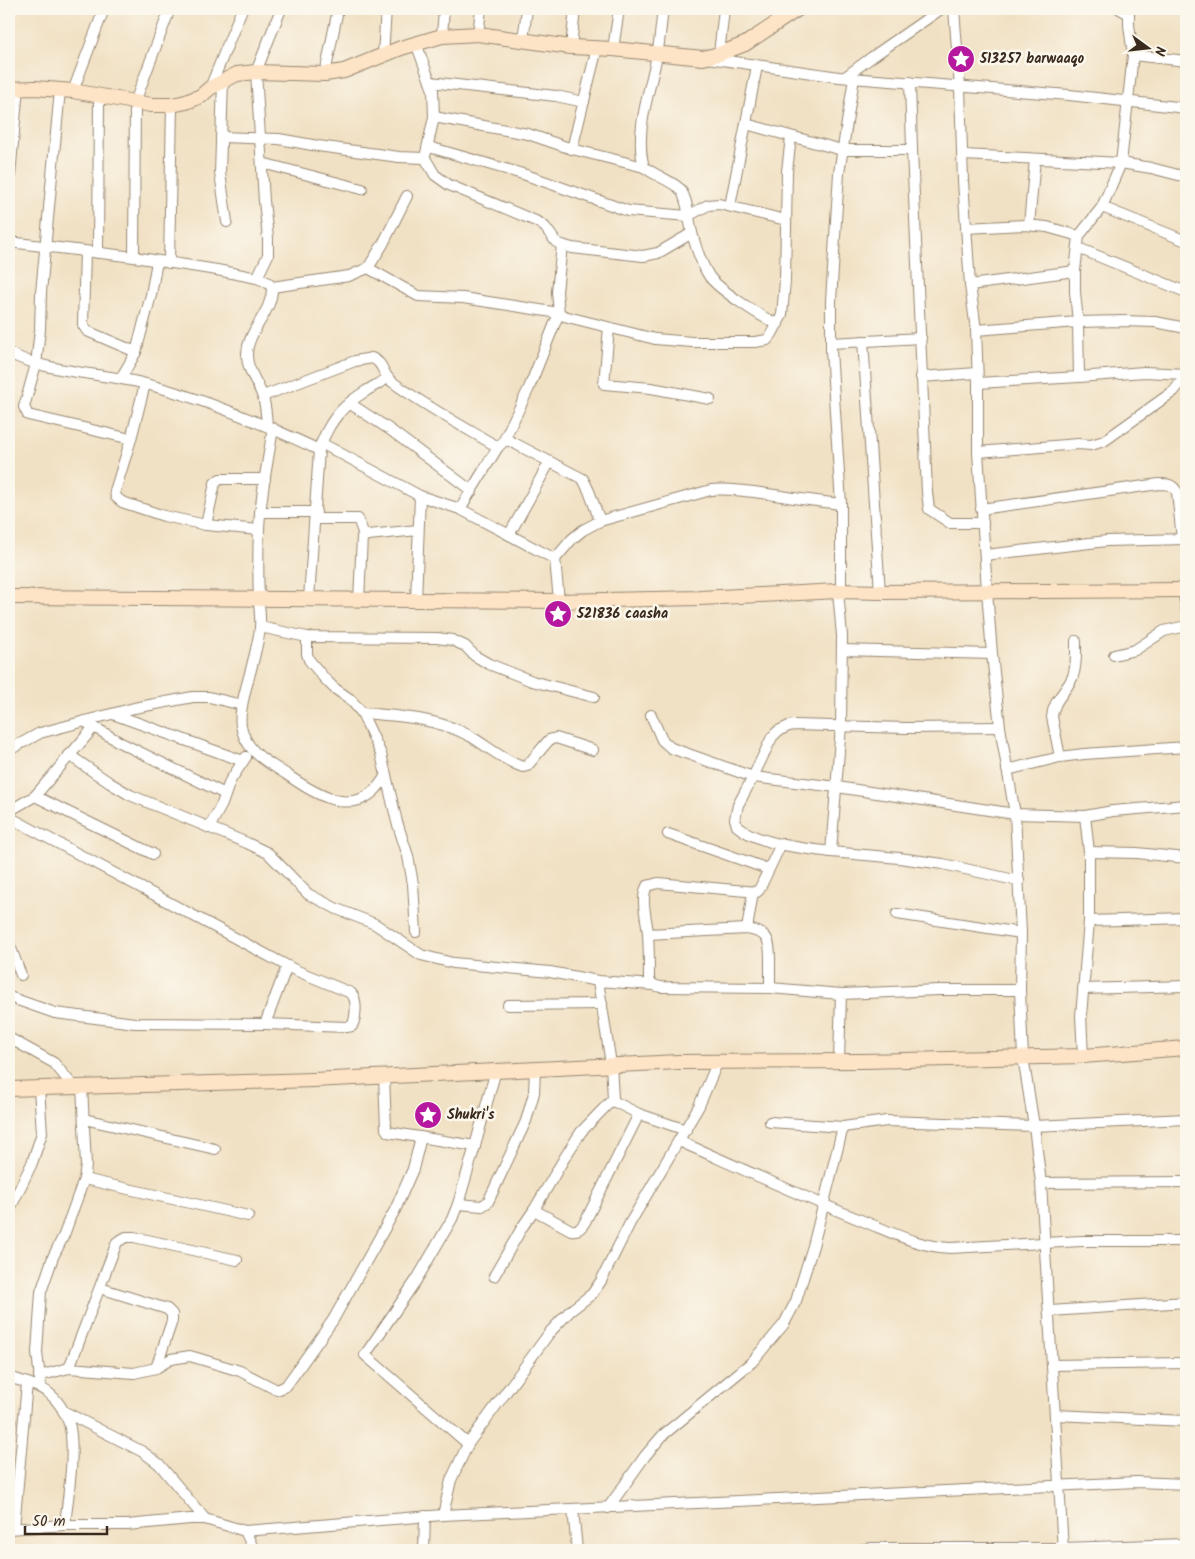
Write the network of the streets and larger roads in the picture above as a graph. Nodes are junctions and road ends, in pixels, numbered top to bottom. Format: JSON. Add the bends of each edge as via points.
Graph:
{"nodes":[{"id":1,"x":104,"y":9,"type":"edge"},
{"id":2,"x":170,"y":9,"type":"edge"},
{"id":3,"x":242,"y":9,"type":"edge"},
{"id":4,"x":282,"y":9,"type":"edge"},
{"id":5,"x":338,"y":9,"type":"edge"},
{"id":6,"x":386,"y":9,"type":"edge"},
{"id":7,"x":444,"y":9,"type":"edge"},
{"id":8,"x":481,"y":9,"type":"edge"},
{"id":9,"x":527,"y":9,"type":"edge"},
{"id":10,"x":575,"y":9,"type":"edge"},
{"id":11,"x":619,"y":9,"type":"edge"},
{"id":12,"x":662,"y":9,"type":"edge"},
{"id":13,"x":724,"y":9,"type":"edge"},
{"id":14,"x":777,"y":9,"type":"edge"},
{"id":15,"x":798,"y":9,"type":"edge"},
{"id":16,"x":941,"y":9,"type":"edge"},
{"id":17,"x":954,"y":9,"type":"edge"},
{"id":18,"x":1120,"y":9,"type":"edge"},
{"id":19,"x":775,"y":25,"type":"junction"},
{"id":20,"x":478,"y":34,"type":"junction"},
{"id":21,"x":442,"y":36,"type":"junction"},
{"id":22,"x":523,"y":40,"type":"junction"},
{"id":23,"x":416,"y":43,"type":"junction"},
{"id":24,"x":571,"y":47,"type":"junction"},
{"id":25,"x":597,"y":48,"type":"junction"},
{"id":26,"x":613,"y":49,"type":"junction"},
{"id":27,"x":657,"y":53,"type":"junction"},
{"id":28,"x":719,"y":54,"type":"junction"},
{"id":29,"x":383,"y":55,"type":"junction"},
{"id":30,"x":1133,"y":55,"type":"junction"},
{"id":31,"x":703,"y":58,"type":"junction"},
{"id":32,"x":1186,"y":61,"type":"edge"},
{"id":33,"x":757,"y":66,"type":"junction"},
{"id":34,"x":256,"y":72,"type":"junction"},
{"id":35,"x":325,"y":74,"type":"junction"},
{"id":36,"x":850,"y":78,"type":"junction"},
{"id":37,"x":223,"y":80,"type":"junction"},
{"id":38,"x":430,"y":82,"type":"junction"},
{"id":39,"x":910,"y":82,"type":"junction"},
{"id":40,"x":210,"y":88,"type":"junction"},
{"id":41,"x":960,"y":88,"type":"junction"},
{"id":42,"x":14,"y":89,"type":"edge"},
{"id":43,"x":67,"y":90,"type":"junction"},
{"id":44,"x":99,"y":95,"type":"junction"},
{"id":45,"x":135,"y":102,"type":"junction"},
{"id":46,"x":584,"y":102,"type":"junction"},
{"id":47,"x":1128,"y":102,"type":"junction"},
{"id":48,"x":172,"y":105,"type":"junction"},
{"id":49,"x":1186,"y":108,"type":"edge"},
{"id":50,"x":434,"y":117,"type":"junction"},
{"id":51,"x":746,"y":124,"type":"junction"},
{"id":52,"x":791,"y":136,"type":"junction"},
{"id":53,"x":221,"y":137,"type":"junction"},
{"id":54,"x":261,"y":138,"type":"junction"},
{"id":55,"x":429,"y":147,"type":"junction"},
{"id":56,"x":572,"y":148,"type":"junction"},
{"id":57,"x":842,"y":150,"type":"junction"},
{"id":58,"x":912,"y":150,"type":"junction"},
{"id":59,"x":963,"y":156,"type":"junction"},
{"id":60,"x":425,"y":158,"type":"junction"},
{"id":61,"x":1035,"y":158,"type":"junction"},
{"id":62,"x":262,"y":162,"type":"junction"},
{"id":63,"x":1121,"y":163,"type":"junction"},
{"id":64,"x":644,"y":167,"type":"junction"},
{"id":65,"x":1186,"y":178,"type":"edge"},
{"id":66,"x":9,"y":186,"type":"edge"},
{"id":67,"x":362,"y":189,"type":"dead end"},
{"id":68,"x":408,"y":196,"type":"dead end"},
{"id":69,"x":730,"y":206,"type":"junction"},
{"id":70,"x":1102,"y":207,"type":"junction"},
{"id":71,"x":688,"y":216,"type":"junction"},
{"id":72,"x":786,"y":220,"type":"junction"},
{"id":73,"x":227,"y":222,"type":"dead end"},
{"id":74,"x":1029,"y":225,"type":"junction"},
{"id":75,"x":966,"y":228,"type":"junction"},
{"id":76,"x":692,"y":233,"type":"junction"},
{"id":77,"x":1080,"y":236,"type":"junction"},
{"id":78,"x":9,"y":242,"type":"edge"},
{"id":79,"x":1186,"y":242,"type":"edge"},
{"id":80,"x":562,"y":245,"type":"junction"},
{"id":81,"x":46,"y":246,"type":"junction"},
{"id":82,"x":1078,"y":248,"type":"junction"},
{"id":83,"x":85,"y":251,"type":"junction"},
{"id":84,"x":98,"y":253,"type":"junction"},
{"id":85,"x":134,"y":257,"type":"junction"},
{"id":86,"x":157,"y":261,"type":"junction"},
{"id":87,"x":169,"y":263,"type":"junction"},
{"id":88,"x":368,"y":268,"type":"junction"},
{"id":89,"x":1075,"y":271,"type":"junction"},
{"id":90,"x":257,"y":278,"type":"junction"},
{"id":91,"x":970,"y":285,"type":"junction"},
{"id":92,"x":272,"y":287,"type":"junction"},
{"id":93,"x":1186,"y":292,"type":"edge"},
{"id":94,"x":559,"y":313,"type":"junction"},
{"id":95,"x":1078,"y":322,"type":"junction"},
{"id":96,"x":778,"y":324,"type":"junction"},
{"id":97,"x":609,"y":328,"type":"junction"},
{"id":98,"x":1186,"y":328,"type":"edge"},
{"id":99,"x":976,"y":330,"type":"junction"},
{"id":100,"x":921,"y":338,"type":"junction"},
{"id":101,"x":863,"y":341,"type":"junction"},
{"id":102,"x":830,"y":343,"type":"junction"},
{"id":103,"x":136,"y":352,"type":"junction"},
{"id":104,"x":9,"y":353,"type":"edge"},
{"id":105,"x":36,"y":364,"type":"junction"},
{"id":106,"x":1186,"y":375,"type":"edge"},
{"id":107,"x":921,"y":377,"type":"junction"},
{"id":108,"x":1079,"y":377,"type":"junction"},
{"id":109,"x":121,"y":378,"type":"junction"},
{"id":110,"x":388,"y":378,"type":"junction"},
{"id":111,"x":978,"y":378,"type":"junction"},
{"id":112,"x":145,"y":384,"type":"junction"},
{"id":113,"x":263,"y":396,"type":"junction"},
{"id":114,"x":710,"y":399,"type":"dead end"},
{"id":115,"x":349,"y":403,"type":"junction"},
{"id":116,"x":270,"y":427,"type":"junction"},
{"id":117,"x":130,"y":439,"type":"junction"},
{"id":118,"x":501,"y":444,"type":"junction"},
{"id":119,"x":320,"y":447,"type":"junction"},
{"id":120,"x":978,"y":452,"type":"junction"},
{"id":121,"x":549,"y":463,"type":"junction"},
{"id":122,"x":265,"y":479,"type":"junction"},
{"id":123,"x":472,"y":491,"type":"junction"},
{"id":124,"x":420,"y":496,"type":"junction"},
{"id":125,"x":841,"y":504,"type":"junction"},
{"id":126,"x":460,"y":509,"type":"junction"},
{"id":127,"x":981,"y":509,"type":"junction"},
{"id":128,"x":260,"y":512,"type":"junction"},
{"id":129,"x":315,"y":515,"type":"junction"},
{"id":130,"x":600,"y":521,"type":"junction"},
{"id":131,"x":983,"y":523,"type":"junction"},
{"id":132,"x":206,"y":524,"type":"junction"},
{"id":133,"x":258,"y":530,"type":"junction"},
{"id":134,"x":418,"y":530,"type":"junction"},
{"id":135,"x":364,"y":535,"type":"junction"},
{"id":136,"x":509,"y":535,"type":"junction"},
{"id":137,"x":1184,"y":539,"type":"edge"},
{"id":138,"x":986,"y":554,"type":"junction"},
{"id":139,"x":555,"y":559,"type":"junction"},
{"id":140,"x":839,"y":590,"type":"junction"},
{"id":141,"x":1185,"y":590,"type":"edge"},
{"id":142,"x":987,"y":591,"type":"junction"},
{"id":143,"x":880,"y":592,"type":"junction"},
{"id":144,"x":9,"y":597,"type":"edge"},
{"id":145,"x":259,"y":598,"type":"junction"},
{"id":146,"x":309,"y":599,"type":"junction"},
{"id":147,"x":359,"y":600,"type":"junction"},
{"id":148,"x":416,"y":601,"type":"junction"},
{"id":149,"x":559,"y":601,"type":"junction"},
{"id":150,"x":1186,"y":608,"type":"edge"},
{"id":151,"x":1186,"y":626,"type":"edge"},
{"id":152,"x":260,"y":627,"type":"junction"},
{"id":153,"x":307,"y":637,"type":"junction"},
{"id":154,"x":1076,"y":641,"type":"dead end"},
{"id":155,"x":842,"y":650,"type":"junction"},
{"id":156,"x":992,"y":654,"type":"junction"},
{"id":157,"x":1114,"y":655,"type":"dead end"},
{"id":158,"x":594,"y":696,"type":"dead end"},
{"id":159,"x":242,"y":705,"type":"junction"},
{"id":160,"x":362,"y":713,"type":"junction"},
{"id":161,"x":112,"y":714,"type":"junction"},
{"id":162,"x":651,"y":715,"type":"dead end"},
{"id":163,"x":84,"y":721,"type":"junction"},
{"id":164,"x":841,"y":726,"type":"junction"},
{"id":165,"x":1000,"y":726,"type":"junction"},
{"id":166,"x":94,"y":727,"type":"junction"},
{"id":167,"x":1186,"y":747,"type":"edge"},
{"id":168,"x":9,"y":750,"type":"edge"},
{"id":169,"x":593,"y":750,"type":"dead end"},
{"id":170,"x":252,"y":752,"type":"junction"},
{"id":171,"x":69,"y":755,"type":"junction"},
{"id":172,"x":1060,"y":757,"type":"junction"},
{"id":173,"x":243,"y":761,"type":"junction"},
{"id":174,"x":1007,"y":770,"type":"junction"},
{"id":175,"x":386,"y":775,"type":"junction"},
{"id":176,"x":753,"y":777,"type":"junction"},
{"id":177,"x":837,"y":787,"type":"junction"},
{"id":178,"x":225,"y":794,"type":"junction"},
{"id":179,"x":35,"y":796,"type":"junction"},
{"id":180,"x":1186,"y":805,"type":"edge"},
{"id":181,"x":9,"y":811,"type":"edge"},
{"id":182,"x":1015,"y":814,"type":"junction"},
{"id":183,"x":1085,"y":816,"type":"junction"},
{"id":184,"x":9,"y":817,"type":"edge"},
{"id":185,"x":209,"y":828,"type":"junction"},
{"id":186,"x":668,"y":834,"type":"dead end"},
{"id":187,"x":781,"y":844,"type":"junction"},
{"id":188,"x":831,"y":852,"type":"junction"},
{"id":189,"x":1089,"y":852,"type":"junction"},
{"id":190,"x":153,"y":854,"type":"dead end"},
{"id":191,"x":1186,"y":858,"type":"edge"},
{"id":192,"x":768,"y":869,"type":"junction"},
{"id":193,"x":1019,"y":881,"type":"junction"},
{"id":194,"x":753,"y":892,"type":"junction"},
{"id":195,"x":897,"y":914,"type":"dead end"},
{"id":196,"x":1186,"y":918,"type":"edge"},
{"id":197,"x":1089,"y":921,"type":"junction"},
{"id":198,"x":747,"y":929,"type":"junction"},
{"id":199,"x":416,"y":932,"type":"dead end"},
{"id":200,"x":1021,"y":933,"type":"junction"},
{"id":201,"x":648,"y":934,"type":"junction"},
{"id":202,"x":9,"y":943,"type":"edge"},
{"id":203,"x":287,"y":966,"type":"junction"},
{"id":204,"x":22,"y":975,"type":"dead end"},
{"id":205,"x":598,"y":982,"type":"junction"},
{"id":206,"x":654,"y":986,"type":"junction"},
{"id":207,"x":1186,"y":986,"type":"edge"},
{"id":208,"x":770,"y":988,"type":"junction"},
{"id":209,"x":1083,"y":989,"type":"junction"},
{"id":210,"x":1020,"y":990,"type":"junction"},
{"id":211,"x":841,"y":994,"type":"junction"},
{"id":212,"x":9,"y":997,"type":"edge"},
{"id":213,"x":602,"y":1004,"type":"junction"},
{"id":214,"x":508,"y":1005,"type":"dead end"},
{"id":215,"x":265,"y":1024,"type":"junction"},
{"id":216,"x":9,"y":1038,"type":"edge"},
{"id":217,"x":1186,"y":1048,"type":"edge"},
{"id":218,"x":1083,"y":1056,"type":"junction"},
{"id":219,"x":1023,"y":1057,"type":"junction"},
{"id":220,"x":718,"y":1061,"type":"junction"},
{"id":221,"x":839,"y":1061,"type":"junction"},
{"id":222,"x":611,"y":1064,"type":"junction"},
{"id":223,"x":534,"y":1068,"type":"junction"},
{"id":224,"x":496,"y":1070,"type":"junction"},
{"id":225,"x":384,"y":1076,"type":"junction"},
{"id":226,"x":77,"y":1086,"type":"junction"},
{"id":227,"x":39,"y":1088,"type":"junction"},
{"id":228,"x":9,"y":1089,"type":"edge"},
{"id":229,"x":612,"y":1099,"type":"junction"},
{"id":230,"x":638,"y":1114,"type":"junction"},
{"id":231,"x":84,"y":1119,"type":"junction"},
{"id":232,"x":1186,"y":1120,"type":"edge"},
{"id":233,"x":770,"y":1122,"type":"dead end"},
{"id":234,"x":1034,"y":1126,"type":"junction"},
{"id":235,"x":843,"y":1127,"type":"junction"},
{"id":236,"x":686,"y":1130,"type":"junction"},
{"id":237,"x":421,"y":1137,"type":"junction"},
{"id":238,"x":679,"y":1141,"type":"junction"},
{"id":239,"x":475,"y":1146,"type":"junction"},
{"id":240,"x":216,"y":1149,"type":"dead end"},
{"id":241,"x":84,"y":1179,"type":"junction"},
{"id":242,"x":1186,"y":1182,"type":"edge"},
{"id":243,"x":1041,"y":1183,"type":"junction"},
{"id":244,"x":458,"y":1204,"type":"junction"},
{"id":245,"x":822,"y":1205,"type":"junction"},
{"id":246,"x":534,"y":1210,"type":"junction"},
{"id":247,"x":9,"y":1211,"type":"edge"},
{"id":248,"x":248,"y":1216,"type":"dead end"},
{"id":249,"x":1186,"y":1241,"type":"edge"},
{"id":250,"x":1045,"y":1244,"type":"junction"},
{"id":251,"x":237,"y":1260,"type":"dead end"},
{"id":252,"x":494,"y":1276,"type":"dead end"},
{"id":253,"x":100,"y":1288,"type":"junction"},
{"id":254,"x":1186,"y":1302,"type":"edge"},
{"id":255,"x":1050,"y":1311,"type":"junction"},
{"id":256,"x":1186,"y":1362,"type":"edge"},
{"id":257,"x":1052,"y":1365,"type":"junction"},
{"id":258,"x":69,"y":1368,"type":"junction"},
{"id":259,"x":156,"y":1368,"type":"junction"},
{"id":260,"x":9,"y":1376,"type":"edge"},
{"id":261,"x":40,"y":1376,"type":"junction"},
{"id":262,"x":27,"y":1383,"type":"junction"},
{"id":263,"x":41,"y":1388,"type":"junction"},
{"id":264,"x":63,"y":1411,"type":"junction"},
{"id":265,"x":1055,"y":1415,"type":"junction"},
{"id":266,"x":1186,"y":1421,"type":"edge"},
{"id":267,"x":468,"y":1444,"type":"junction"},
{"id":268,"x":1186,"y":1484,"type":"edge"},
{"id":269,"x":1060,"y":1486,"type":"junction"},
{"id":270,"x":608,"y":1508,"type":"junction"},
{"id":271,"x":573,"y":1509,"type":"junction"},
{"id":272,"x":442,"y":1515,"type":"junction"},
{"id":273,"x":425,"y":1516,"type":"junction"},
{"id":274,"x":205,"y":1519,"type":"junction"},
{"id":275,"x":65,"y":1525,"type":"junction"},
{"id":276,"x":11,"y":1529,"type":"edge"},
{"id":277,"x":245,"y":1531,"type":"junction"},
{"id":278,"x":1186,"y":1544,"type":"edge"},
{"id":279,"x":1063,"y":1549,"type":"edge"},
{"id":280,"x":254,"y":1550,"type":"edge"},
{"id":281,"x":424,"y":1550,"type":"edge"},
{"id":282,"x":577,"y":1550,"type":"edge"},
{"id":283,"x":859,"y":1550,"type":"edge"}],
"edges":[{"from":1,"to":43,"type":"street"},
{"from":2,"to":45,"type":"street"},
{"from":3,"to":40,"type":"street"},
{"from":4,"to":34,"type":"street"},
{"from":5,"to":35,"type":"street"},
{"from":6,"to":29,"type":"street"},
{"from":7,"to":21,"type":"street"},
{"from":8,"to":20,"type":"street"},
{"from":9,"to":22,"type":"street"},
{"from":10,"to":24,"type":"street"},
{"from":11,"to":26,"type":"street"},
{"from":12,"to":27,"type":"street"},
{"from":13,"to":28,"type":"street"},
{"from":14,"to":19,"type":"street"},
{"from":15,"to":19,"type":"street"},
{"from":16,"to":36,"type":"street","via":[[872,57]]},
{"from":17,"to":41,"type":"street"},
{"from":18,"to":30,"type":"street","via":[[1129,14]]},
{"from":19,"to":28,"type":"street","via":[[745,44]]},
{"from":20,"to":21,"type":"street"},
{"from":20,"to":22,"type":"street"},
{"from":21,"to":23,"type":"street"},
{"from":22,"to":24,"type":"street"},
{"from":23,"to":29,"type":"street"},
{"from":23,"to":38,"type":"street"},
{"from":24,"to":25,"type":"street"},
{"from":25,"to":26,"type":"street"},
{"from":25,"to":46,"type":"street"},
{"from":26,"to":27,"type":"street"},
{"from":27,"to":31,"type":"street"},
{"from":27,"to":64,"type":"street","via":[[640,145]]},
{"from":28,"to":31,"type":"street"},
{"from":29,"to":35,"type":"street","via":[[344,71]]},
{"from":30,"to":32,"type":"street"},
{"from":30,"to":47,"type":"street"},
{"from":31,"to":33,"type":"street"},
{"from":33,"to":36,"type":"street"},
{"from":33,"to":51,"type":"street"},
{"from":34,"to":35,"type":"street"},
{"from":34,"to":37,"type":"street","via":[[237,74]]},
{"from":34,"to":54,"type":"street"},
{"from":36,"to":39,"type":"street"},
{"from":36,"to":57,"type":"street"},
{"from":37,"to":40,"type":"street"},
{"from":37,"to":53,"type":"street"},
{"from":38,"to":46,"type":"street"},
{"from":38,"to":50,"type":"street"},
{"from":39,"to":41,"type":"street"},
{"from":39,"to":58,"type":"street"},
{"from":40,"to":48,"type":"street","via":[[201,96]]},
{"from":41,"to":47,"type":"street"},
{"from":41,"to":59,"type":"street"},
{"from":42,"to":43,"type":"street"},
{"from":42,"to":66,"type":"street"},
{"from":43,"to":44,"type":"street"},
{"from":43,"to":81,"type":"street"},
{"from":44,"to":45,"type":"street"},
{"from":44,"to":84,"type":"street"},
{"from":45,"to":48,"type":"street"},
{"from":45,"to":85,"type":"street"},
{"from":46,"to":56,"type":"street"},
{"from":47,"to":49,"type":"street"},
{"from":47,"to":63,"type":"street"},
{"from":48,"to":87,"type":"street"},
{"from":50,"to":55,"type":"street"},
{"from":50,"to":56,"type":"street","via":[[528,134]]},
{"from":51,"to":52,"type":"street"},
{"from":51,"to":69,"type":"street"},
{"from":52,"to":57,"type":"street"},
{"from":52,"to":72,"type":"street"},
{"from":53,"to":54,"type":"street"},
{"from":53,"to":73,"type":"street","via":[[220,173]]},
{"from":54,"to":60,"type":"street"},
{"from":54,"to":62,"type":"street"},
{"from":55,"to":60,"type":"street"},
{"from":55,"to":71,"type":"street","via":[[526,175],[628,212]]},
{"from":56,"to":64,"type":"street"},
{"from":57,"to":58,"type":"street"},
{"from":57,"to":102,"type":"street"},
{"from":58,"to":100,"type":"street"},
{"from":59,"to":61,"type":"street"},
{"from":59,"to":75,"type":"street"},
{"from":60,"to":80,"type":"street","via":[[435,175],[449,186],[538,222]]},
{"from":61,"to":63,"type":"street"},
{"from":61,"to":74,"type":"street"},
{"from":62,"to":67,"type":"street"},
{"from":62,"to":90,"type":"street","via":[[268,254]]},
{"from":63,"to":65,"type":"street"},
{"from":63,"to":70,"type":"street"},
{"from":64,"to":71,"type":"street","via":[[680,190]]},
{"from":68,"to":88,"type":"street"},
{"from":69,"to":71,"type":"street","via":[[708,205]]},
{"from":69,"to":72,"type":"street"},
{"from":70,"to":77,"type":"street"},
{"from":70,"to":79,"type":"street"},
{"from":71,"to":76,"type":"street"},
{"from":72,"to":96,"type":"street","via":[[785,281],[782,315]]},
{"from":74,"to":75,"type":"street"},
{"from":74,"to":77,"type":"street"},
{"from":75,"to":91,"type":"street"},
{"from":76,"to":80,"type":"street","via":[[658,253],[643,256]]},
{"from":76,"to":96,"type":"street","via":[[698,255],[710,277],[766,320]]},
{"from":77,"to":82,"type":"street"},
{"from":78,"to":81,"type":"street"},
{"from":80,"to":94,"type":"street","via":[[557,292]]},
{"from":81,"to":83,"type":"street"},
{"from":81,"to":105,"type":"street"},
{"from":82,"to":89,"type":"street"},
{"from":82,"to":93,"type":"street"},
{"from":83,"to":84,"type":"street"},
{"from":83,"to":103,"type":"street","via":[[83,325],[87,330]]},
{"from":84,"to":85,"type":"street"},
{"from":85,"to":86,"type":"street"},
{"from":86,"to":87,"type":"street"},
{"from":86,"to":103,"type":"street"},
{"from":87,"to":90,"type":"street"},
{"from":88,"to":92,"type":"street","via":[[350,276]]},
{"from":88,"to":94,"type":"street","via":[[418,296],[463,298]]},
{"from":89,"to":91,"type":"street"},
{"from":89,"to":95,"type":"street"},
{"from":90,"to":92,"type":"street"},
{"from":91,"to":99,"type":"street"},
{"from":92,"to":113,"type":"street","via":[[271,299],[254,331],[247,354],[250,371]]},
{"from":94,"to":97,"type":"street"},
{"from":94,"to":118,"type":"street","via":[[529,388]]},
{"from":95,"to":98,"type":"street","via":[[1155,322]]},
{"from":95,"to":99,"type":"street"},
{"from":95,"to":108,"type":"street"},
{"from":96,"to":97,"type":"street","via":[[767,340],[755,342],[655,340]]},
{"from":97,"to":114,"type":"street","via":[[604,384],[651,388]]},
{"from":99,"to":111,"type":"street"},
{"from":100,"to":101,"type":"street"},
{"from":100,"to":107,"type":"street"},
{"from":101,"to":102,"type":"street"},
{"from":101,"to":143,"type":"street"},
{"from":102,"to":125,"type":"street"},
{"from":103,"to":109,"type":"street"},
{"from":104,"to":105,"type":"street"},
{"from":105,"to":109,"type":"street"},
{"from":105,"to":117,"type":"street","via":[[24,407],[28,415]]},
{"from":106,"to":108,"type":"street","via":[[1144,372]]},
{"from":106,"to":120,"type":"street","via":[[1174,392],[1104,441]]},
{"from":107,"to":111,"type":"street"},
{"from":107,"to":131,"type":"street","via":[[930,509],[950,523]]},
{"from":108,"to":111,"type":"street"},
{"from":109,"to":112,"type":"street"},
{"from":110,"to":113,"type":"street","via":[[381,364],[372,358],[355,361]]},
{"from":110,"to":115,"type":"street"},
{"from":110,"to":118,"type":"street","via":[[409,394]]},
{"from":111,"to":120,"type":"street"},
{"from":112,"to":116,"type":"street"},
{"from":112,"to":117,"type":"street"},
{"from":113,"to":116,"type":"street"},
{"from":115,"to":119,"type":"street","via":[[324,433]]},
{"from":115,"to":123,"type":"street"},
{"from":116,"to":119,"type":"street"},
{"from":116,"to":122,"type":"street"},
{"from":117,"to":132,"type":"street","via":[[115,490],[116,497],[164,516]]},
{"from":118,"to":121,"type":"street","via":[[510,441]]},
{"from":118,"to":123,"type":"street"},
{"from":119,"to":124,"type":"street"},
{"from":119,"to":129,"type":"street"},
{"from":120,"to":127,"type":"street"},
{"from":121,"to":130,"type":"street","via":[[583,479]]},
{"from":121,"to":136,"type":"street"},
{"from":122,"to":128,"type":"street"},
{"from":122,"to":132,"type":"street","via":[[220,478],[215,483]]},
{"from":123,"to":126,"type":"street"},
{"from":124,"to":126,"type":"street"},
{"from":124,"to":134,"type":"street"},
{"from":125,"to":130,"type":"street","via":[[721,488]]},
{"from":125,"to":140,"type":"street"},
{"from":126,"to":136,"type":"street"},
{"from":127,"to":131,"type":"street"},
{"from":127,"to":137,"type":"street","via":[[1169,484],[1177,492]]},
{"from":128,"to":129,"type":"street"},
{"from":128,"to":133,"type":"street"},
{"from":129,"to":135,"type":"street","via":[[355,518],[360,521]]},
{"from":129,"to":146,"type":"street"},
{"from":130,"to":139,"type":"street","via":[[582,530]]},
{"from":131,"to":138,"type":"street"},
{"from":132,"to":133,"type":"street"},
{"from":133,"to":145,"type":"street"},
{"from":134,"to":135,"type":"street"},
{"from":134,"to":148,"type":"street"},
{"from":135,"to":147,"type":"street","via":[[361,541]]},
{"from":136,"to":139,"type":"street"},
{"from":137,"to":138,"type":"street","via":[[1107,541]]},
{"from":138,"to":142,"type":"street"},
{"from":139,"to":149,"type":"street"},
{"from":140,"to":143,"type":"street"},
{"from":140,"to":149,"type":"street","via":[[700,598]]},
{"from":140,"to":155,"type":"street"},
{"from":141,"to":142,"type":"street"},
{"from":141,"to":150,"type":"street"},
{"from":142,"to":143,"type":"street"},
{"from":142,"to":156,"type":"street"},
{"from":144,"to":145,"type":"street"},
{"from":145,"to":146,"type":"street"},
{"from":145,"to":152,"type":"street"},
{"from":146,"to":147,"type":"street"},
{"from":147,"to":148,"type":"street"},
{"from":148,"to":149,"type":"street"},
{"from":151,"to":157,"type":"street","via":[[1164,631],[1135,650]]},
{"from":152,"to":153,"type":"street"},
{"from":152,"to":159,"type":"street"},
{"from":153,"to":158,"type":"street","via":[[452,640],[490,664],[532,681]]},
{"from":153,"to":160,"type":"street","via":[[309,660]]},
{"from":154,"to":172,"type":"street","via":[[1073,678],[1052,712]]},
{"from":155,"to":156,"type":"street"},
{"from":155,"to":164,"type":"street"},
{"from":156,"to":165,"type":"street"},
{"from":159,"to":161,"type":"street","via":[[209,697],[193,697]]},
{"from":159,"to":170,"type":"street","via":[[241,725]]},
{"from":160,"to":169,"type":"street","via":[[441,724],[470,736],[523,767],[552,738]]},
{"from":160,"to":175,"type":"street","via":[[381,754]]},
{"from":161,"to":163,"type":"street"},
{"from":161,"to":173,"type":"street"},
{"from":162,"to":176,"type":"street","via":[[662,740],[671,748]]},
{"from":163,"to":166,"type":"street"},
{"from":163,"to":168,"type":"street","via":[[40,733]]},
{"from":164,"to":165,"type":"street"},
{"from":164,"to":176,"type":"street","via":[[789,726],[778,731],[772,736]]},
{"from":164,"to":177,"type":"street"},
{"from":165,"to":174,"type":"street"},
{"from":166,"to":171,"type":"street"},
{"from":166,"to":178,"type":"street"},
{"from":167,"to":172,"type":"street"},
{"from":170,"to":173,"type":"street"},
{"from":170,"to":175,"type":"street","via":[[312,792],[340,801],[366,797]]},
{"from":171,"to":179,"type":"street"},
{"from":171,"to":185,"type":"street","via":[[110,784]]},
{"from":172,"to":174,"type":"street"},
{"from":173,"to":178,"type":"street"},
{"from":174,"to":182,"type":"street"},
{"from":175,"to":199,"type":"street","via":[[408,856]]},
{"from":176,"to":177,"type":"street"},
{"from":176,"to":187,"type":"street","via":[[735,811],[737,826],[751,835]]},
{"from":177,"to":182,"type":"street"},
{"from":177,"to":188,"type":"street"},
{"from":178,"to":185,"type":"street"},
{"from":179,"to":181,"type":"street"},
{"from":179,"to":190,"type":"street"},
{"from":180,"to":183,"type":"street"},
{"from":182,"to":183,"type":"street"},
{"from":182,"to":193,"type":"street"},
{"from":183,"to":189,"type":"street"},
{"from":184,"to":203,"type":"street"},
{"from":185,"to":205,"type":"street","via":[[268,853],[308,894],[375,924],[421,955],[453,963],[550,972]]},
{"from":186,"to":192,"type":"street"},
{"from":187,"to":188,"type":"street"},
{"from":187,"to":192,"type":"street"},
{"from":188,"to":193,"type":"street","via":[[943,864]]},
{"from":189,"to":191,"type":"street"},
{"from":189,"to":197,"type":"street"},
{"from":192,"to":194,"type":"street","via":[[759,890]]},
{"from":193,"to":200,"type":"street"},
{"from":194,"to":198,"type":"street"},
{"from":194,"to":201,"type":"street","via":[[658,883],[650,885],[644,895]]},
{"from":195,"to":200,"type":"street"},
{"from":196,"to":197,"type":"street"},
{"from":197,"to":209,"type":"street"},
{"from":198,"to":201,"type":"street"},
{"from":198,"to":208,"type":"street","via":[[768,938]]},
{"from":200,"to":210,"type":"street"},
{"from":201,"to":206,"type":"street","via":[[649,979]]},
{"from":202,"to":204,"type":"street"},
{"from":203,"to":215,"type":"street"},
{"from":203,"to":215,"type":"street","via":[[351,993],[355,1000],[354,1022],[347,1027]]},
{"from":205,"to":206,"type":"street"},
{"from":205,"to":213,"type":"street"},
{"from":206,"to":208,"type":"street"},
{"from":207,"to":209,"type":"street"},
{"from":208,"to":211,"type":"street"},
{"from":209,"to":218,"type":"street"},
{"from":210,"to":211,"type":"street"},
{"from":210,"to":219,"type":"street"},
{"from":211,"to":221,"type":"street"},
{"from":212,"to":215,"type":"street","via":[[54,1013],[135,1023]]},
{"from":213,"to":214,"type":"street"},
{"from":213,"to":222,"type":"street"},
{"from":216,"to":226,"type":"street","via":[[54,1063]]},
{"from":217,"to":218,"type":"street"},
{"from":218,"to":219,"type":"street"},
{"from":219,"to":221,"type":"street"},
{"from":219,"to":234,"type":"street"},
{"from":220,"to":221,"type":"street"},
{"from":220,"to":222,"type":"street"},
{"from":220,"to":236,"type":"street"},
{"from":222,"to":223,"type":"street"},
{"from":222,"to":229,"type":"street"},
{"from":223,"to":224,"type":"street"},
{"from":223,"to":244,"type":"street","via":[[534,1093],[526,1121],[488,1202],[482,1206]]},
{"from":224,"to":225,"type":"street"},
{"from":224,"to":239,"type":"street"},
{"from":225,"to":226,"type":"street"},
{"from":225,"to":237,"type":"street","via":[[386,1129],[393,1134]]},
{"from":226,"to":227,"type":"street"},
{"from":226,"to":231,"type":"street"},
{"from":227,"to":228,"type":"street"},
{"from":227,"to":247,"type":"street","via":[[42,1132],[32,1163]]},
{"from":229,"to":230,"type":"street"},
{"from":229,"to":246,"type":"street","via":[[576,1140]]},
{"from":230,"to":236,"type":"street"},
{"from":230,"to":246,"type":"street","via":[[581,1228],[571,1230]]},
{"from":231,"to":240,"type":"street"},
{"from":231,"to":241,"type":"street"},
{"from":232,"to":234,"type":"street"},
{"from":233,"to":235,"type":"street"},
{"from":234,"to":235,"type":"street","via":[[887,1121]]},
{"from":234,"to":243,"type":"street"},
{"from":235,"to":245,"type":"street"},
{"from":236,"to":238,"type":"street"},
{"from":237,"to":239,"type":"street"},
{"from":237,"to":259,"type":"street","via":[[413,1169],[395,1210],[333,1320],[286,1386],[277,1390],[240,1371],[190,1356],[171,1359]]},
{"from":238,"to":245,"type":"street"},
{"from":238,"to":267,"type":"street","via":[[592,1294],[550,1332]]},
{"from":239,"to":244,"type":"street"},
{"from":241,"to":248,"type":"street"},
{"from":241,"to":261,"type":"street","via":[[41,1292],[37,1352]]},
{"from":242,"to":243,"type":"street"},
{"from":243,"to":250,"type":"street"},
{"from":244,"to":267,"type":"street","via":[[418,1279],[365,1355]]},
{"from":245,"to":250,"type":"street","via":[[937,1247]]},
{"from":245,"to":270,"type":"street","via":[[796,1301],[784,1324],[752,1362],[663,1435]]},
{"from":246,"to":252,"type":"street"},
{"from":249,"to":250,"type":"street"},
{"from":250,"to":255,"type":"street"},
{"from":251,"to":253,"type":"street","via":[[126,1236],[117,1242]]},
{"from":253,"to":258,"type":"street"},
{"from":253,"to":259,"type":"street","via":[[172,1314]]},
{"from":254,"to":255,"type":"street"},
{"from":255,"to":257,"type":"street"},
{"from":256,"to":257,"type":"street"},
{"from":257,"to":265,"type":"street"},
{"from":258,"to":259,"type":"street","via":[[134,1373]]},
{"from":258,"to":261,"type":"street"},
{"from":260,"to":262,"type":"street"},
{"from":261,"to":263,"type":"street"},
{"from":262,"to":263,"type":"street"},
{"from":262,"to":276,"type":"street"},
{"from":263,"to":264,"type":"street","via":[[58,1402]]},
{"from":264,"to":274,"type":"street","via":[[143,1452],[159,1464]]},
{"from":264,"to":275,"type":"street","via":[[70,1427],[72,1448]]},
{"from":265,"to":266,"type":"street"},
{"from":265,"to":269,"type":"street"},
{"from":267,"to":272,"type":"street","via":[[451,1480]]},
{"from":268,"to":269,"type":"street","via":[[1136,1482]]},
{"from":269,"to":270,"type":"street"},
{"from":269,"to":279,"type":"street"},
{"from":270,"to":271,"type":"street"},
{"from":271,"to":272,"type":"street"},
{"from":271,"to":282,"type":"street"},
{"from":272,"to":273,"type":"street"},
{"from":273,"to":277,"type":"street"},
{"from":273,"to":281,"type":"street"},
{"from":274,"to":275,"type":"street","via":[[127,1525]]},
{"from":274,"to":277,"type":"street"},
{"from":275,"to":276,"type":"street"},
{"from":277,"to":280,"type":"street"},
{"from":278,"to":279,"type":"street"},
{"from":279,"to":283,"type":"street"}]}
